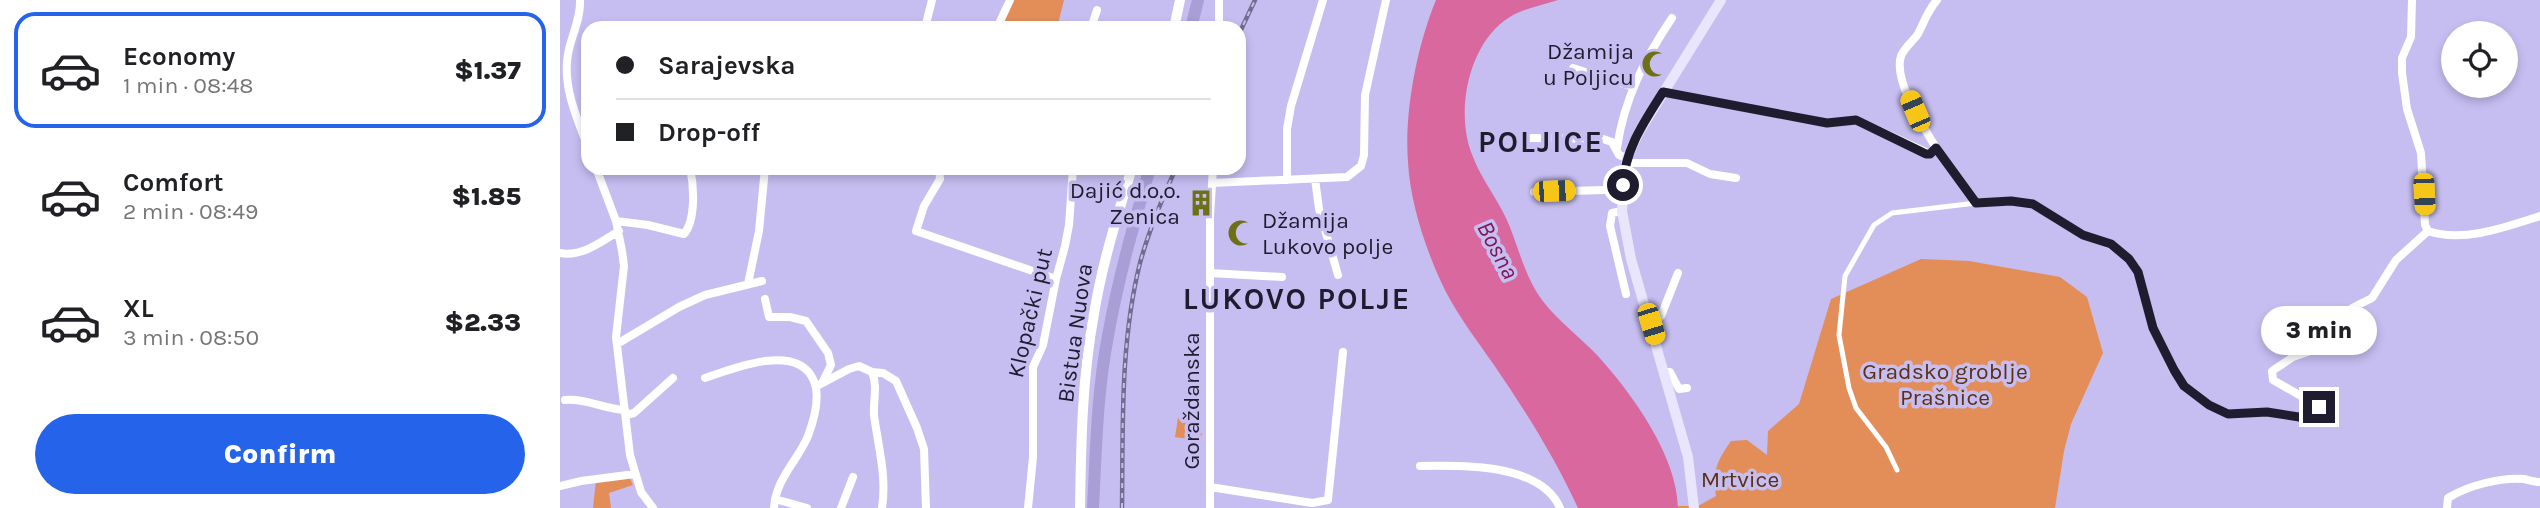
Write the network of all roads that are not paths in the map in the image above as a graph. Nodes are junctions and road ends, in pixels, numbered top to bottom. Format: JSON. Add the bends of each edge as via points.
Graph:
{"nodes":[{"id":1,"x":580,"y":0,"type":"edge"},
{"id":2,"x":932,"y":0,"type":"edge"},
{"id":3,"x":1010,"y":0,"type":"edge"},
{"id":4,"x":1180,"y":0,"type":"edge"},
{"id":5,"x":1198,"y":0,"type":"edge"},
{"id":6,"x":1219,"y":0,"type":"edge"},
{"id":7,"x":1324,"y":0,"type":"edge"},
{"id":8,"x":1386,"y":0,"type":"edge"},
{"id":9,"x":1721,"y":0,"type":"edge"},
{"id":10,"x":1937,"y":0,"type":"edge"},
{"id":11,"x":2412,"y":0,"type":"edge"},
{"id":12,"x":1097,"y":10,"type":"dead end"},
{"id":13,"x":1672,"y":18,"type":"dead end"},
{"id":14,"x":927,"y":21,"type":"edge"},
{"id":15,"x":1001,"y":21,"type":"edge"},
{"id":16,"x":1093,"y":21,"type":"edge"},
{"id":17,"x":1176,"y":21,"type":"edge"},
{"id":18,"x":1193,"y":21,"type":"edge"},
{"id":19,"x":1219,"y":21,"type":"edge"},
{"id":20,"x":1573,"y":68,"type":"dead end"},
{"id":21,"x":1633,"y":87,"type":"junction"},
{"id":22,"x":1663,"y":92,"type":"junction"},
{"id":23,"x":581,"y":128,"type":"edge"},
{"id":24,"x":1530,"y":138,"type":"dead end"},
{"id":25,"x":1617,"y":148,"type":"junction"},
{"id":26,"x":1936,"y":148,"type":"junction"},
{"id":27,"x":1626,"y":160,"type":"junction"},
{"id":28,"x":599,"y":175,"type":"edge"},
{"id":29,"x":691,"y":175,"type":"edge"},
{"id":30,"x":764,"y":175,"type":"edge"},
{"id":31,"x":940,"y":175,"type":"edge"},
{"id":32,"x":1073,"y":175,"type":"edge"},
{"id":33,"x":1130,"y":175,"type":"edge"},
{"id":34,"x":1148,"y":175,"type":"edge"},
{"id":35,"x":1213,"y":175,"type":"edge"},
{"id":36,"x":1736,"y":178,"type":"dead end"},
{"id":37,"x":1315,"y":179,"type":"junction"},
{"id":38,"x":1287,"y":180,"type":"junction"},
{"id":39,"x":1212,"y":183,"type":"junction"},
{"id":40,"x":1623,"y":185,"type":"junction"},
{"id":41,"x":1534,"y":192,"type":"dead end"},
{"id":42,"x":1976,"y":203,"type":"junction"},
{"id":43,"x":1622,"y":211,"type":"junction"},
{"id":44,"x":2540,"y":216,"type":"edge"},
{"id":45,"x":616,"y":222,"type":"junction"},
{"id":46,"x":2428,"y":231,"type":"junction"},
{"id":47,"x":619,"y":232,"type":"junction"},
{"id":48,"x":560,"y":253,"type":"edge"},
{"id":49,"x":1678,"y":273,"type":"dead end"},
{"id":50,"x":1210,"y":274,"type":"junction"},
{"id":51,"x":1338,"y":275,"type":"dead end"},
{"id":52,"x":1282,"y":277,"type":"dead end"},
{"id":53,"x":1056,"y":279,"type":"junction"},
{"id":54,"x":762,"y":281,"type":"dead end"},
{"id":55,"x":748,"y":284,"type":"junction"},
{"id":56,"x":1626,"y":294,"type":"dead end"},
{"id":57,"x":765,"y":299,"type":"dead end"},
{"id":58,"x":1651,"y":324,"type":"junction"},
{"id":59,"x":617,"y":344,"type":"junction"},
{"id":60,"x":1343,"y":352,"type":"dead end"},
{"id":61,"x":872,"y":372,"type":"junction"},
{"id":62,"x":1665,"y":372,"type":"junction"},
{"id":63,"x":705,"y":377,"type":"dead end"},
{"id":64,"x":673,"y":379,"type":"dead end"},
{"id":65,"x":820,"y":384,"type":"junction"},
{"id":66,"x":1687,"y":388,"type":"dead end"},
{"id":67,"x":565,"y":400,"type":"dead end"},
{"id":68,"x":625,"y":413,"type":"junction"},
{"id":69,"x":1420,"y":466,"type":"dead end"},
{"id":70,"x":1897,"y":470,"type":"dead end"},
{"id":71,"x":635,"y":474,"type":"junction"},
{"id":72,"x":853,"y":477,"type":"dead end"},
{"id":73,"x":2540,"y":482,"type":"edge"},
{"id":74,"x":560,"y":486,"type":"edge"},
{"id":75,"x":1210,"y":487,"type":"junction"},
{"id":76,"x":775,"y":503,"type":"edge"},
{"id":77,"x":653,"y":508,"type":"edge"},
{"id":78,"x":807,"y":508,"type":"edge"},
{"id":79,"x":841,"y":508,"type":"edge"},
{"id":80,"x":882,"y":508,"type":"edge"},
{"id":81,"x":926,"y":508,"type":"edge"},
{"id":82,"x":1028,"y":508,"type":"edge"},
{"id":83,"x":1080,"y":508,"type":"edge"},
{"id":84,"x":1093,"y":508,"type":"edge"},
{"id":85,"x":1210,"y":508,"type":"edge"},
{"id":86,"x":1560,"y":508,"type":"edge"},
{"id":87,"x":1694,"y":508,"type":"edge"},
{"id":88,"x":2447,"y":508,"type":"edge"}],
"edges":[{"from":1,"to":23,"type":"street","via":[[567,73]]},
{"from":2,"to":14,"type":"street"},
{"from":3,"to":15,"type":"street"},
{"from":4,"to":17,"type":"street"},
{"from":5,"to":18,"type":"highway"},
{"from":6,"to":19,"type":"street"},
{"from":7,"to":38,"type":"street","via":[[1291,106]]},
{"from":8,"to":37,"type":"street","via":[[1365,94],[1361,166],[1347,177]]},
{"from":9,"to":22,"type":"main road"},
{"from":10,"to":26,"type":"street","via":[[1901,55],[1900,68],[1915,111]]},
{"from":11,"to":46,"type":"street","via":[[2411,37],[2402,58],[2402,73],[2421,153]]},
{"from":12,"to":16,"type":"street"},
{"from":13,"to":21,"type":"street"},
{"from":20,"to":21,"type":"street"},
{"from":21,"to":25,"type":"street"},
{"from":22,"to":26,"type":"street","via":[[1827,123],[1856,120],[1926,154]]},
{"from":22,"to":27,"type":"main road"},
{"from":24,"to":25,"type":"street","via":[[1604,139]]},
{"from":25,"to":27,"type":"street"},
{"from":26,"to":42,"type":"street"},
{"from":27,"to":36,"type":"street","via":[[1687,163],[1710,174]]},
{"from":27,"to":40,"type":"main road"},
{"from":28,"to":45,"type":"street"},
{"from":29,"to":45,"type":"street","via":[[691,212],[684,234]]},
{"from":30,"to":55,"type":"street"},
{"from":31,"to":53,"type":"street","via":[[916,231]]},
{"from":32,"to":53,"type":"street","name":"Klopački put","via":[[1069,225]]},
{"from":33,"to":83,"type":"street","name":"Bistua Nuova","via":[[1093,316]]},
{"from":34,"to":84,"type":"highway","via":[[1107,337]]},
{"from":35,"to":39,"type":"street","name":"Goraždanska"},
{"from":37,"to":38,"type":"street"},
{"from":37,"to":51,"type":"street"},
{"from":38,"to":39,"type":"street"},
{"from":39,"to":50,"type":"street","name":"Goraždanska"},
{"from":40,"to":41,"type":"street"},
{"from":40,"to":43,"type":"main road"},
{"from":42,"to":46,"type":"street","via":[[2033,204],[2083,235],[2111,244],[2129,259],[2138,272],[2153,328],[2184,386],[2228,414],[2267,412],[2312,419],[2318,402],[2273,380],[2272,371],[2335,339],[2352,308],[2372,298],[2396,260]]},
{"from":42,"to":70,"type":"street","via":[[1892,213],[1874,225],[1846,276],[1839,335],[1849,388],[1856,408],[1886,447]]},
{"from":43,"to":56,"type":"street","via":[[1612,213],[1610,226]]},
{"from":43,"to":58,"type":"main road"},
{"from":44,"to":46,"type":"street","via":[[2495,231]]},
{"from":45,"to":47,"type":"street"},
{"from":47,"to":48,"type":"street","via":[[586,250]]},
{"from":47,"to":59,"type":"street","via":[[624,266]]},
{"from":49,"to":58,"type":"street","via":[[1661,316]]},
{"from":50,"to":52,"type":"street"},
{"from":50,"to":75,"type":"street","name":"Goraždanska"},
{"from":53,"to":82,"type":"street","name":"Klopački put","via":[[1044,345],[1033,367]]},
{"from":54,"to":55,"type":"street"},
{"from":55,"to":59,"type":"street","via":[[705,295]]},
{"from":57,"to":65,"type":"street","via":[[769,317],[806,321],[828,353],[831,365]]},
{"from":58,"to":62,"type":"main road"},
{"from":59,"to":68,"type":"street"},
{"from":60,"to":75,"type":"street","name":"Goraždanska","via":[[1328,500],[1312,503]]},
{"from":61,"to":65,"type":"street","via":[[859,366]]},
{"from":61,"to":80,"type":"street","via":[[883,467]]},
{"from":61,"to":81,"type":"street","via":[[896,381],[917,428],[926,461]]},
{"from":62,"to":66,"type":"street","via":[[1670,372],[1679,389]]},
{"from":62,"to":87,"type":"main road","via":[[1688,457]]},
{"from":63,"to":65,"type":"street","via":[[759,362],[790,360],[805,367]]},
{"from":64,"to":68,"type":"street","via":[[634,413]]},
{"from":65,"to":76,"type":"street","via":[[809,435],[782,478]]},
{"from":67,"to":68,"type":"street"},
{"from":68,"to":71,"type":"street"},
{"from":69,"to":86,"type":"street","via":[[1460,465],[1518,474],[1537,481]]},
{"from":71,"to":74,"type":"street"},
{"from":71,"to":77,"type":"street"},
{"from":72,"to":79,"type":"street"},
{"from":73,"to":88,"type":"street","via":[[2505,480],[2457,492],[2448,498]]},
{"from":75,"to":85,"type":"street","name":"Goraždanska"},
{"from":76,"to":78,"type":"street"}]}
